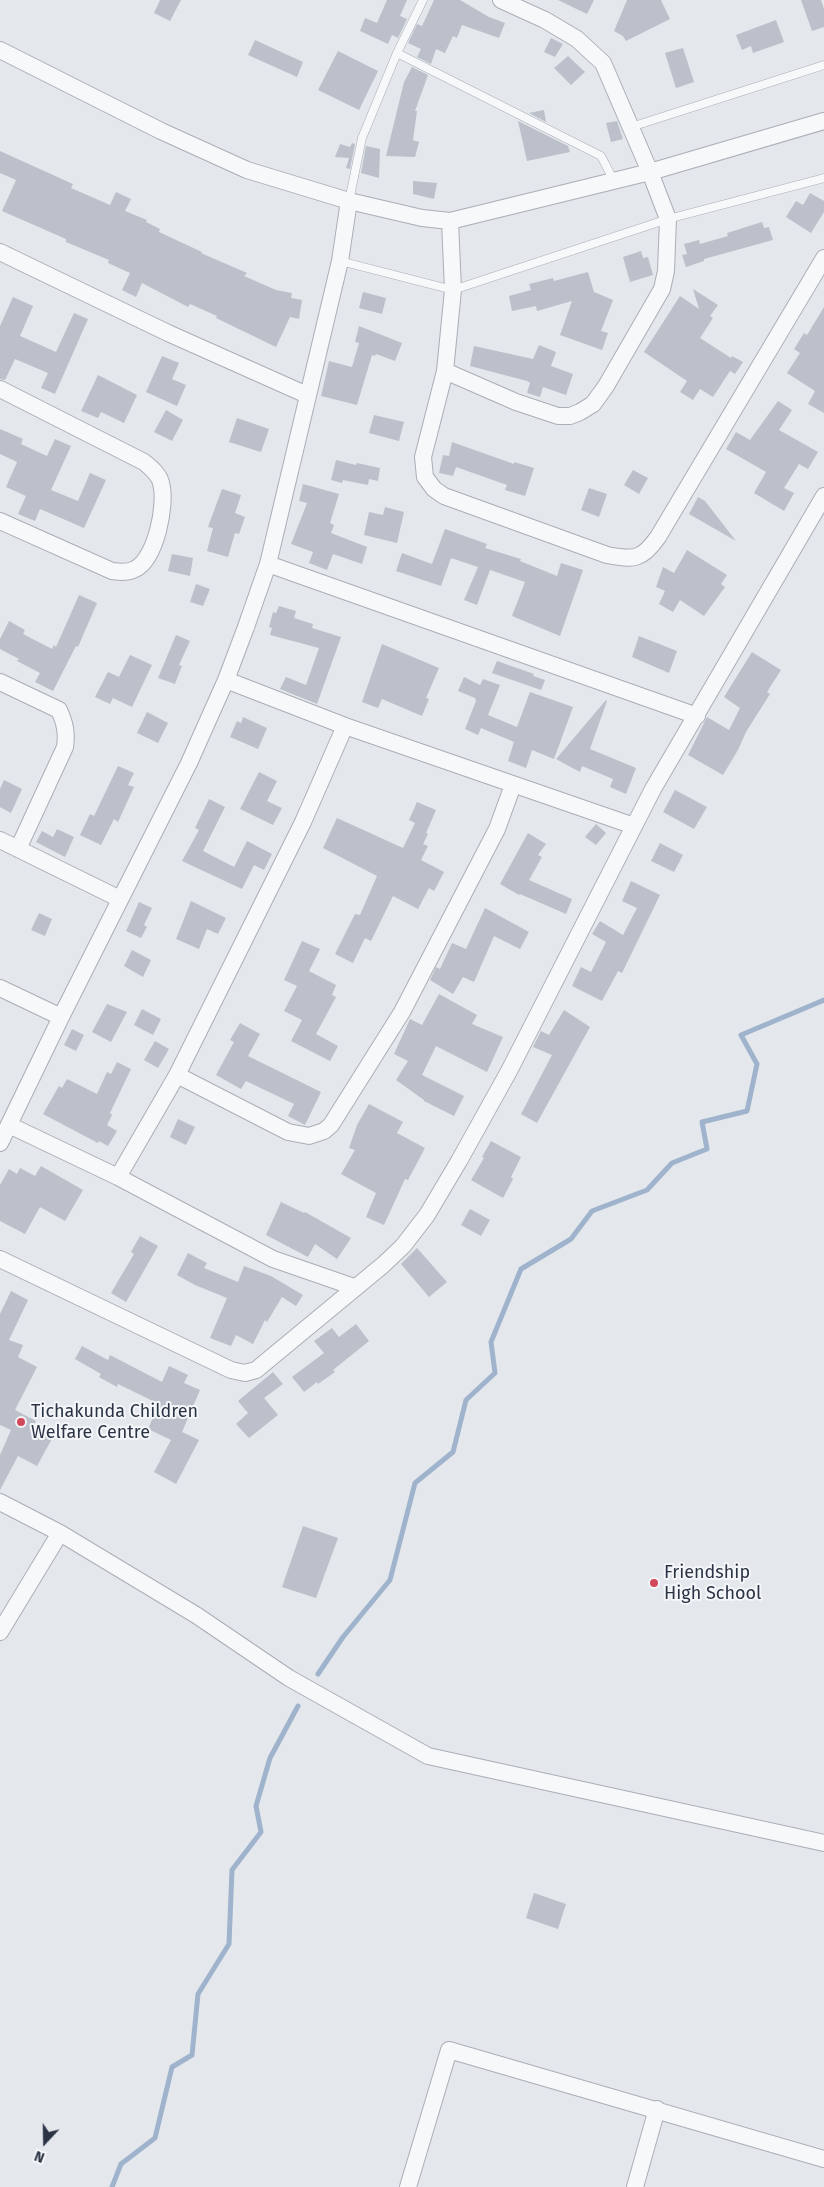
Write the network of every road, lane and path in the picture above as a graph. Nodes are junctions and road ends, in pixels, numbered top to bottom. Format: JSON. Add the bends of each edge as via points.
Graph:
{"nodes":[{"id":1,"x":423,"y":0,"type":"edge"},
{"id":2,"x":501,"y":0,"type":"edge"},
{"id":3,"x":0,"y":50,"type":"edge"},
{"id":4,"x":397,"y":53,"type":"junction"},
{"id":5,"x":824,"y":65,"type":"edge"},
{"id":6,"x":824,"y":121,"type":"edge"},
{"id":7,"x":631,"y":127,"type":"junction"},
{"id":8,"x":650,"y":172,"type":"junction"},
{"id":9,"x":824,"y":178,"type":"edge"},
{"id":10,"x":614,"y":181,"type":"junction"},
{"id":11,"x":349,"y":202,"type":"junction"},
{"id":12,"x":668,"y":219,"type":"junction"},
{"id":13,"x":450,"y":221,"type":"junction"},
{"id":14,"x":0,"y":252,"type":"edge"},
{"id":15,"x":824,"y":258,"type":"edge"},
{"id":16,"x":340,"y":262,"type":"junction"},
{"id":17,"x":453,"y":290,"type":"junction"},
{"id":18,"x":445,"y":371,"type":"junction"},
{"id":19,"x":0,"y":389,"type":"edge"},
{"id":20,"x":307,"y":395,"type":"junction"},
{"id":21,"x":824,"y":496,"type":"edge"},
{"id":22,"x":0,"y":521,"type":"edge"},
{"id":23,"x":268,"y":564,"type":"junction"},
{"id":24,"x":226,"y":680,"type":"junction"},
{"id":25,"x":0,"y":682,"type":"edge"},
{"id":26,"x":697,"y":716,"type":"junction"},
{"id":27,"x":345,"y":726,"type":"junction"},
{"id":28,"x":513,"y":786,"type":"junction"},
{"id":29,"x":634,"y":826,"type":"junction"},
{"id":30,"x":0,"y":840,"type":"edge"},
{"id":31,"x":18,"y":849,"type":"junction"},
{"id":32,"x":120,"y":899,"type":"junction"},
{"id":33,"x":0,"y":988,"type":"edge"},
{"id":34,"x":60,"y":1017,"type":"junction"},
{"id":35,"x":177,"y":1075,"type":"junction"},
{"id":36,"x":9,"y":1125,"type":"junction"},
{"id":37,"x":0,"y":1143,"type":"edge"},
{"id":38,"x":118,"y":1177,"type":"junction"},
{"id":39,"x":0,"y":1259,"type":"edge"},
{"id":40,"x":354,"y":1287,"type":"junction"},
{"id":41,"x":0,"y":1502,"type":"edge"},
{"id":42,"x":60,"y":1533,"type":"junction"},
{"id":43,"x":0,"y":1632,"type":"edge"},
{"id":44,"x":824,"y":1844,"type":"edge"},
{"id":45,"x":657,"y":2109,"type":"junction"},
{"id":46,"x":824,"y":2159,"type":"edge"},
{"id":47,"x":408,"y":2187,"type":"edge"},
{"id":48,"x":635,"y":2187,"type":"edge"}],
"edges":[{"from":1,"to":4,"type":"lane"},
{"from":2,"to":7,"type":"street","via":[[577,39],[603,63]]},
{"from":3,"to":11,"type":"street","via":[[161,131],[247,170]]},
{"from":4,"to":10,"type":"lane","via":[[601,156]]},
{"from":4,"to":11,"type":"lane","via":[[362,138]]},
{"from":5,"to":7,"type":"lane"},
{"from":6,"to":8,"type":"street"},
{"from":7,"to":8,"type":"street"},
{"from":8,"to":10,"type":"street"},
{"from":8,"to":12,"type":"street"},
{"from":9,"to":12,"type":"lane"},
{"from":10,"to":13,"type":"street"},
{"from":11,"to":13,"type":"street"},
{"from":11,"to":16,"type":"street"},
{"from":12,"to":17,"type":"lane"},
{"from":12,"to":18,"type":"street","via":[[662,289],[593,404],[570,416],[558,416],[516,402]]},
{"from":13,"to":17,"type":"street"},
{"from":14,"to":20,"type":"street"},
{"from":15,"to":18,"type":"street","via":[[658,537],[639,557],[608,556],[444,496],[434,489],[425,477],[423,457]]},
{"from":16,"to":17,"type":"lane"},
{"from":16,"to":20,"type":"street"},
{"from":17,"to":18,"type":"street"},
{"from":19,"to":22,"type":"street","via":[[144,462],[157,475],[163,498],[160,521],[149,554],[135,570],[124,572],[112,571]]},
{"from":20,"to":23,"type":"street"},
{"from":21,"to":26,"type":"street"},
{"from":23,"to":24,"type":"street"},
{"from":23,"to":26,"type":"street"},
{"from":24,"to":27,"type":"street"},
{"from":24,"to":32,"type":"street","via":[[189,764]]},
{"from":25,"to":31,"type":"street","via":[[59,710],[67,737]]},
{"from":26,"to":29,"type":"street"},
{"from":27,"to":28,"type":"street"},
{"from":27,"to":35,"type":"street","via":[[303,822]]},
{"from":28,"to":29,"type":"street"},
{"from":28,"to":35,"type":"street","via":[[497,829],[402,1012],[324,1131],[309,1136],[288,1132]]},
{"from":29,"to":40,"type":"street","via":[[510,1071],[427,1215],[383,1265]]},
{"from":30,"to":31,"type":"street"},
{"from":31,"to":32,"type":"street"},
{"from":32,"to":34,"type":"street"},
{"from":33,"to":34,"type":"street"},
{"from":34,"to":36,"type":"street"},
{"from":35,"to":38,"type":"street"},
{"from":36,"to":37,"type":"street"},
{"from":36,"to":38,"type":"street"},
{"from":38,"to":40,"type":"street","via":[[273,1259]]},
{"from":39,"to":40,"type":"street","via":[[231,1370],[245,1373],[256,1370]]},
{"from":41,"to":42,"type":"street"},
{"from":42,"to":43,"type":"street"},
{"from":42,"to":44,"type":"street","via":[[196,1615],[290,1678],[428,1756]]},
{"from":45,"to":46,"type":"street"},
{"from":45,"to":47,"type":"street","via":[[449,2050]]},
{"from":45,"to":48,"type":"street"}]}
